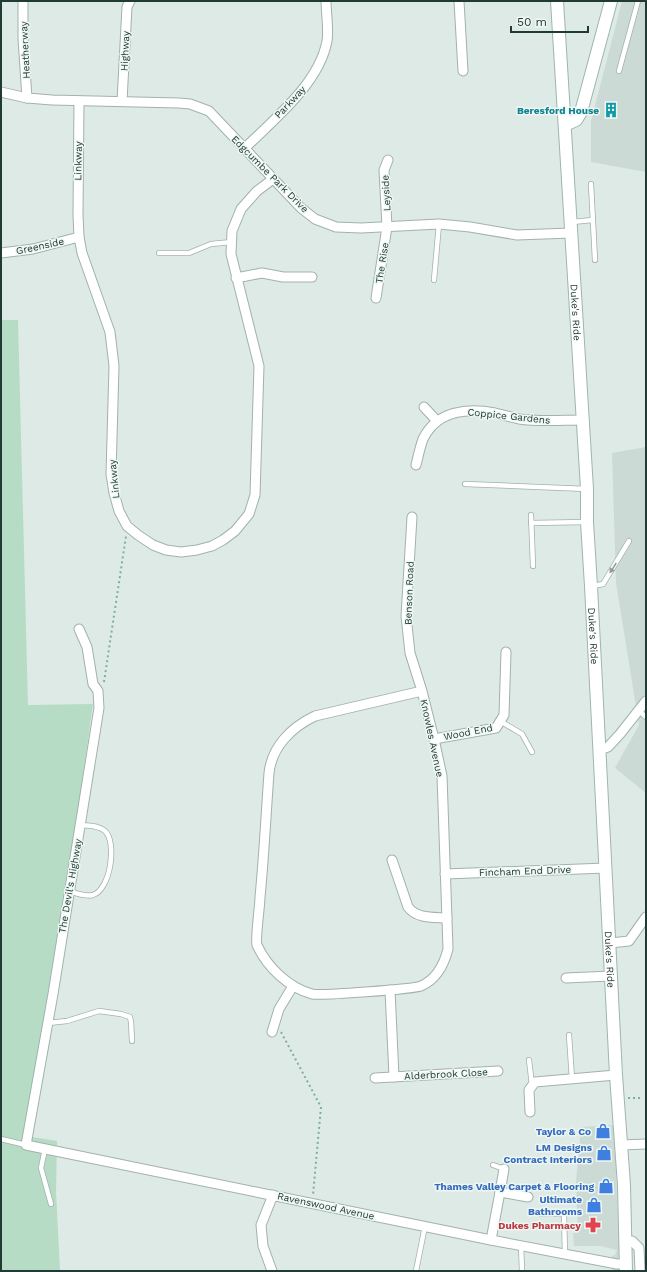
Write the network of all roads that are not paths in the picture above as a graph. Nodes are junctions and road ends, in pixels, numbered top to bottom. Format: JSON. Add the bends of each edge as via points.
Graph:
{"nodes":[{"id":1,"x":23,"y":1,"type":"edge"},
{"id":2,"x":130,"y":1,"type":"edge"},
{"id":3,"x":326,"y":1,"type":"edge"},
{"id":4,"x":459,"y":1,"type":"edge"},
{"id":5,"x":557,"y":1,"type":"edge"},
{"id":6,"x":611,"y":1,"type":"edge"},
{"id":7,"x":638,"y":1,"type":"edge"},
{"id":8,"x":463,"y":71,"type":"dead end"},
{"id":9,"x":620,"y":71,"type":"dead end"},
{"id":10,"x":1,"y":92,"type":"edge"},
{"id":11,"x":27,"y":98,"type":"junction"},
{"id":12,"x":79,"y":101,"type":"junction"},
{"id":13,"x":122,"y":101,"type":"junction"},
{"id":14,"x":565,"y":125,"type":"junction"},
{"id":15,"x":244,"y":149,"type":"junction"},
{"id":16,"x":388,"y":160,"type":"dead end"},
{"id":17,"x":273,"y":179,"type":"junction"},
{"id":18,"x":591,"y":184,"type":"dead end"},
{"id":19,"x":593,"y":220,"type":"junction"},
{"id":20,"x":439,"y":224,"type":"junction"},
{"id":21,"x":387,"y":227,"type":"junction"},
{"id":22,"x":570,"y":228,"type":"junction"},
{"id":23,"x":78,"y":237,"type":"junction"},
{"id":24,"x":232,"y":242,"type":"junction"},
{"id":25,"x":1,"y":253,"type":"edge"},
{"id":26,"x":159,"y":253,"type":"dead end"},
{"id":27,"x":595,"y":260,"type":"dead end"},
{"id":28,"x":312,"y":277,"type":"dead end"},
{"id":29,"x":236,"y":278,"type":"junction"},
{"id":30,"x":434,"y":280,"type":"dead end"},
{"id":31,"x":376,"y":298,"type":"dead end"},
{"id":32,"x":424,"y":407,"type":"dead end"},
{"id":33,"x":584,"y":420,"type":"junction"},
{"id":34,"x":437,"y":421,"type":"junction"},
{"id":35,"x":416,"y":466,"type":"dead end"},
{"id":36,"x":465,"y":484,"type":"dead end"},
{"id":37,"x":587,"y":489,"type":"junction"},
{"id":38,"x":531,"y":515,"type":"dead end"},
{"id":39,"x":412,"y":517,"type":"dead end"},
{"id":40,"x":587,"y":522,"type":"junction"},
{"id":41,"x":531,"y":523,"type":"junction"},
{"id":42,"x":629,"y":542,"type":"dead end"},
{"id":43,"x":533,"y":566,"type":"dead end"},
{"id":44,"x":591,"y":586,"type":"junction"},
{"id":45,"x":79,"y":629,"type":"dead end"},
{"id":46,"x":506,"y":652,"type":"dead end"},
{"id":47,"x":422,"y":691,"type":"junction"},
{"id":48,"x":646,"y":701,"type":"edge"},
{"id":49,"x":639,"y":711,"type":"junction"},
{"id":50,"x":646,"y":717,"type":"edge"},
{"id":51,"x":500,"y":721,"type":"junction"},
{"id":52,"x":434,"y":739,"type":"junction"},
{"id":53,"x":599,"y":750,"type":"junction"},
{"id":54,"x":532,"y":752,"type":"dead end"},
{"id":55,"x":81,"y":825,"type":"junction"},
{"id":56,"x":392,"y":860,"type":"dead end"},
{"id":57,"x":606,"y":868,"type":"junction"},
{"id":58,"x":445,"y":874,"type":"junction"},
{"id":59,"x":69,"y":891,"type":"junction"},
{"id":60,"x":646,"y":917,"type":"edge"},
{"id":61,"x":447,"y":918,"type":"junction"},
{"id":62,"x":610,"y":943,"type":"junction"},
{"id":63,"x":611,"y":976,"type":"junction"},
{"id":64,"x":566,"y":978,"type":"dead end"},
{"id":65,"x":293,"y":986,"type":"junction"},
{"id":66,"x":390,"y":990,"type":"junction"},
{"id":67,"x":48,"y":1023,"type":"junction"},
{"id":68,"x":272,"y":1032,"type":"dead end"},
{"id":69,"x":569,"y":1035,"type":"dead end"},
{"id":70,"x":132,"y":1041,"type":"dead end"},
{"id":71,"x":529,"y":1060,"type":"dead end"},
{"id":72,"x":498,"y":1072,"type":"dead end"},
{"id":73,"x":616,"y":1076,"type":"junction"},
{"id":74,"x":394,"y":1077,"type":"junction"},
{"id":75,"x":375,"y":1078,"type":"dead end"},
{"id":76,"x":572,"y":1080,"type":"junction"},
{"id":77,"x":532,"y":1087,"type":"junction"},
{"id":78,"x":530,"y":1112,"type":"dead end"},
{"id":79,"x":1,"y":1139,"type":"edge"},
{"id":80,"x":646,"y":1144,"type":"edge"},
{"id":81,"x":26,"y":1145,"type":"junction"},
{"id":82,"x":621,"y":1145,"type":"junction"},
{"id":83,"x":45,"y":1149,"type":"junction"},
{"id":84,"x":493,"y":1165,"type":"dead end"},
{"id":85,"x":504,"y":1169,"type":"joint"},
{"id":86,"x":500,"y":1192,"type":"junction"},
{"id":87,"x":273,"y":1195,"type":"junction"},
{"id":88,"x":528,"y":1197,"type":"dead end"},
{"id":89,"x":51,"y":1204,"type":"dead end"},
{"id":90,"x":541,"y":1214,"type":"dead end"},
{"id":91,"x":425,"y":1226,"type":"junction"},
{"id":92,"x":491,"y":1240,"type":"junction"},
{"id":93,"x":625,"y":1241,"type":"junction"},
{"id":94,"x":521,"y":1246,"type":"junction"},
{"id":95,"x":565,"y":1254,"type":"junction"},
{"id":96,"x":626,"y":1268,"type":"edge"},
{"id":97,"x":272,"y":1271,"type":"edge"},
{"id":98,"x":416,"y":1271,"type":"edge"},
{"id":99,"x":522,"y":1271,"type":"edge"},
{"id":100,"x":640,"y":1271,"type":"edge"}],
"edges":[{"from":1,"to":11,"type":"street","name":"Heatherway"},
{"from":2,"to":13,"type":"street","name":"Highway","via":[[127,7]]},
{"from":3,"to":15,"type":"street","name":"Parkway","via":[[327,40],[318,68],[300,94]]},
{"from":4,"to":8,"type":"street"},
{"from":5,"to":14,"type":"main road","name":"Duke's Ride"},
{"from":6,"to":14,"type":"main road","via":[[581,112],[576,120]]},
{"from":7,"to":9,"type":"lane"},
{"from":10,"to":11,"type":"street","name":"Edgcumbe Park Drive"},
{"from":11,"to":12,"type":"street","name":"Edgcumbe Park Drive"},
{"from":12,"to":13,"type":"street","name":"Edgcumbe Park Drive"},
{"from":12,"to":23,"type":"street","name":"Linkway"},
{"from":13,"to":15,"type":"street","name":"Edgcumbe Park Drive","via":[[179,103],[202,107],[209,111]]},
{"from":14,"to":22,"type":"main road","name":"Duke's Ride"},
{"from":15,"to":17,"type":"street","name":"Edgcumbe Park Drive"},
{"from":16,"to":21,"type":"street","name":"Leyside","via":[[384,170]]},
{"from":17,"to":21,"type":"street","name":"Edgcumbe Park Drive","via":[[301,208],[316,219],[336,227]]},
{"from":17,"to":24,"type":"street","name":"Linkway","via":[[257,191],[241,210],[232,231]]},
{"from":18,"to":19,"type":"lane"},
{"from":19,"to":22,"type":"lane"},
{"from":19,"to":27,"type":"lane"},
{"from":20,"to":21,"type":"street","name":"Edgcumbe Park Drive"},
{"from":20,"to":22,"type":"street","name":"Edgcumbe Park Drive","via":[[518,235]]},
{"from":20,"to":30,"type":"lane"},
{"from":21,"to":31,"type":"street","name":"The Rise"},
{"from":22,"to":33,"type":"main road","name":"Duke's Ride"},
{"from":23,"to":25,"type":"street","name":"Greenside","via":[[33,249]]},
{"from":23,"to":29,"type":"street","name":"Linkway","via":[[110,332],[114,366],[111,474],[119,511],[127,526],[138,536],[166,550],[197,550],[224,540],[235,532],[249,514],[255,496],[259,366]]},
{"from":24,"to":26,"type":"lane","via":[[211,244],[189,253]]},
{"from":24,"to":29,"type":"street","name":"Linkway","via":[[231,254]]},
{"from":28,"to":29,"type":"street","via":[[283,277],[262,273]]},
{"from":32,"to":34,"type":"street"},
{"from":33,"to":34,"type":"street","name":"Coppice Gardens","via":[[527,420],[471,411],[449,414]]},
{"from":33,"to":37,"type":"main road","name":"Duke's Ride"},
{"from":34,"to":35,"type":"street","name":"Coppice Gardens","via":[[424,437]]},
{"from":36,"to":37,"type":"lane"},
{"from":37,"to":40,"type":"main road","name":"Duke's Ride"},
{"from":38,"to":41,"type":"lane"},
{"from":39,"to":47,"type":"street","name":"Benson Road","via":[[406,616],[410,653]]},
{"from":40,"to":41,"type":"lane"},
{"from":40,"to":44,"type":"main road","name":"Duke's Ride"},
{"from":41,"to":43,"type":"lane"},
{"from":42,"to":44,"type":"lane","one_way":true,"via":[[603,584]]},
{"from":44,"to":53,"type":"main road","name":"Duke's Ride"},
{"from":45,"to":55,"type":"street","name":"The Devil's Highway","via":[[87,647],[93,684],[98,691],[99,708]]},
{"from":46,"to":51,"type":"street","name":"Wood End","via":[[504,716]]},
{"from":47,"to":52,"type":"street","name":"Knowles Avenue"},
{"from":47,"to":65,"type":"street","name":"Knowles Avenue","via":[[315,716],[292,730],[274,755],[269,767],[256,944],[270,967]]},
{"from":48,"to":49,"type":"street"},
{"from":49,"to":50,"type":"lane"},
{"from":49,"to":53,"type":"street","via":[[608,746]]},
{"from":51,"to":52,"type":"street","name":"Wood End","via":[[496,728]]},
{"from":51,"to":54,"type":"lane","via":[[522,734]]},
{"from":52,"to":58,"type":"street","name":"Knowles Avenue","via":[[442,776]]},
{"from":53,"to":57,"type":"main road","name":"Duke's Ride"},
{"from":55,"to":59,"type":"street","name":"The Devil's Highway"},
{"from":55,"to":59,"type":"lane","via":[[98,827],[106,832],[110,839],[111,858],[108,875],[106,884],[94,894]]},
{"from":56,"to":61,"type":"street","via":[[408,907],[421,916]]},
{"from":57,"to":58,"type":"street","name":"Fincham End Drive"},
{"from":57,"to":62,"type":"main road","name":"Duke's Ride"},
{"from":58,"to":61,"type":"street","name":"Knowles Avenue"},
{"from":59,"to":67,"type":"street","name":"The Devil's Highway"},
{"from":60,"to":62,"type":"street","via":[[629,940]]},
{"from":61,"to":66,"type":"street","name":"Knowles Avenue","via":[[448,949],[444,963],[435,976],[420,987]]},
{"from":62,"to":63,"type":"main road","name":"Duke's Ride"},
{"from":63,"to":64,"type":"street"},
{"from":63,"to":73,"type":"main road","name":"Duke's Ride"},
{"from":65,"to":66,"type":"street","name":"Knowles Avenue","via":[[313,995]]},
{"from":65,"to":68,"type":"street","via":[[279,1009]]},
{"from":66,"to":74,"type":"street","name":"Alderbrook Close"},
{"from":67,"to":70,"type":"lane","via":[[67,1021],[99,1011],[121,1014],[130,1017]]},
{"from":67,"to":81,"type":"street","name":"The Devil's Highway"},
{"from":69,"to":76,"type":"lane"},
{"from":71,"to":77,"type":"lane"},
{"from":72,"to":74,"type":"street","name":"Alderbrook Close"},
{"from":73,"to":76,"type":"street"},
{"from":73,"to":82,"type":"main road","name":"Duke's Ride"},
{"from":74,"to":75,"type":"street","name":"Alderbrook Close"},
{"from":76,"to":77,"type":"street","via":[[535,1082]]},
{"from":77,"to":78,"type":"street","via":[[529,1090]]},
{"from":79,"to":81,"type":"lane"},
{"from":80,"to":82,"type":"street"},
{"from":81,"to":83,"type":"street","name":"Ravenswood Avenue"},
{"from":82,"to":93,"type":"main road","name":"Duke's Ride"},
{"from":83,"to":87,"type":"street","name":"Ravenswood Avenue"},
{"from":83,"to":89,"type":"lane","via":[[41,1168]]},
{"from":84,"to":85,"type":"lane"},
{"from":85,"to":86,"type":"street"},
{"from":86,"to":88,"type":"street"},
{"from":86,"to":92,"type":"street"},
{"from":87,"to":91,"type":"street","name":"Ravenswood Avenue"},
{"from":87,"to":97,"type":"street","via":[[262,1225],[263,1246]]},
{"from":90,"to":95,"type":"lane","via":[[564,1214]]},
{"from":91,"to":92,"type":"street","name":"Ravenswood Avenue"},
{"from":91,"to":98,"type":"lane"},
{"from":92,"to":94,"type":"street","name":"Ravenswood Avenue"},
{"from":93,"to":96,"type":"main road","name":"Duke's Ride"},
{"from":93,"to":100,"type":"street","via":[[632,1241],[639,1248]]},
{"from":94,"to":95,"type":"street","name":"Ravenswood Avenue"},
{"from":94,"to":99,"type":"lane"},
{"from":95,"to":96,"type":"street","name":"Ravenswood Avenue"}]}
